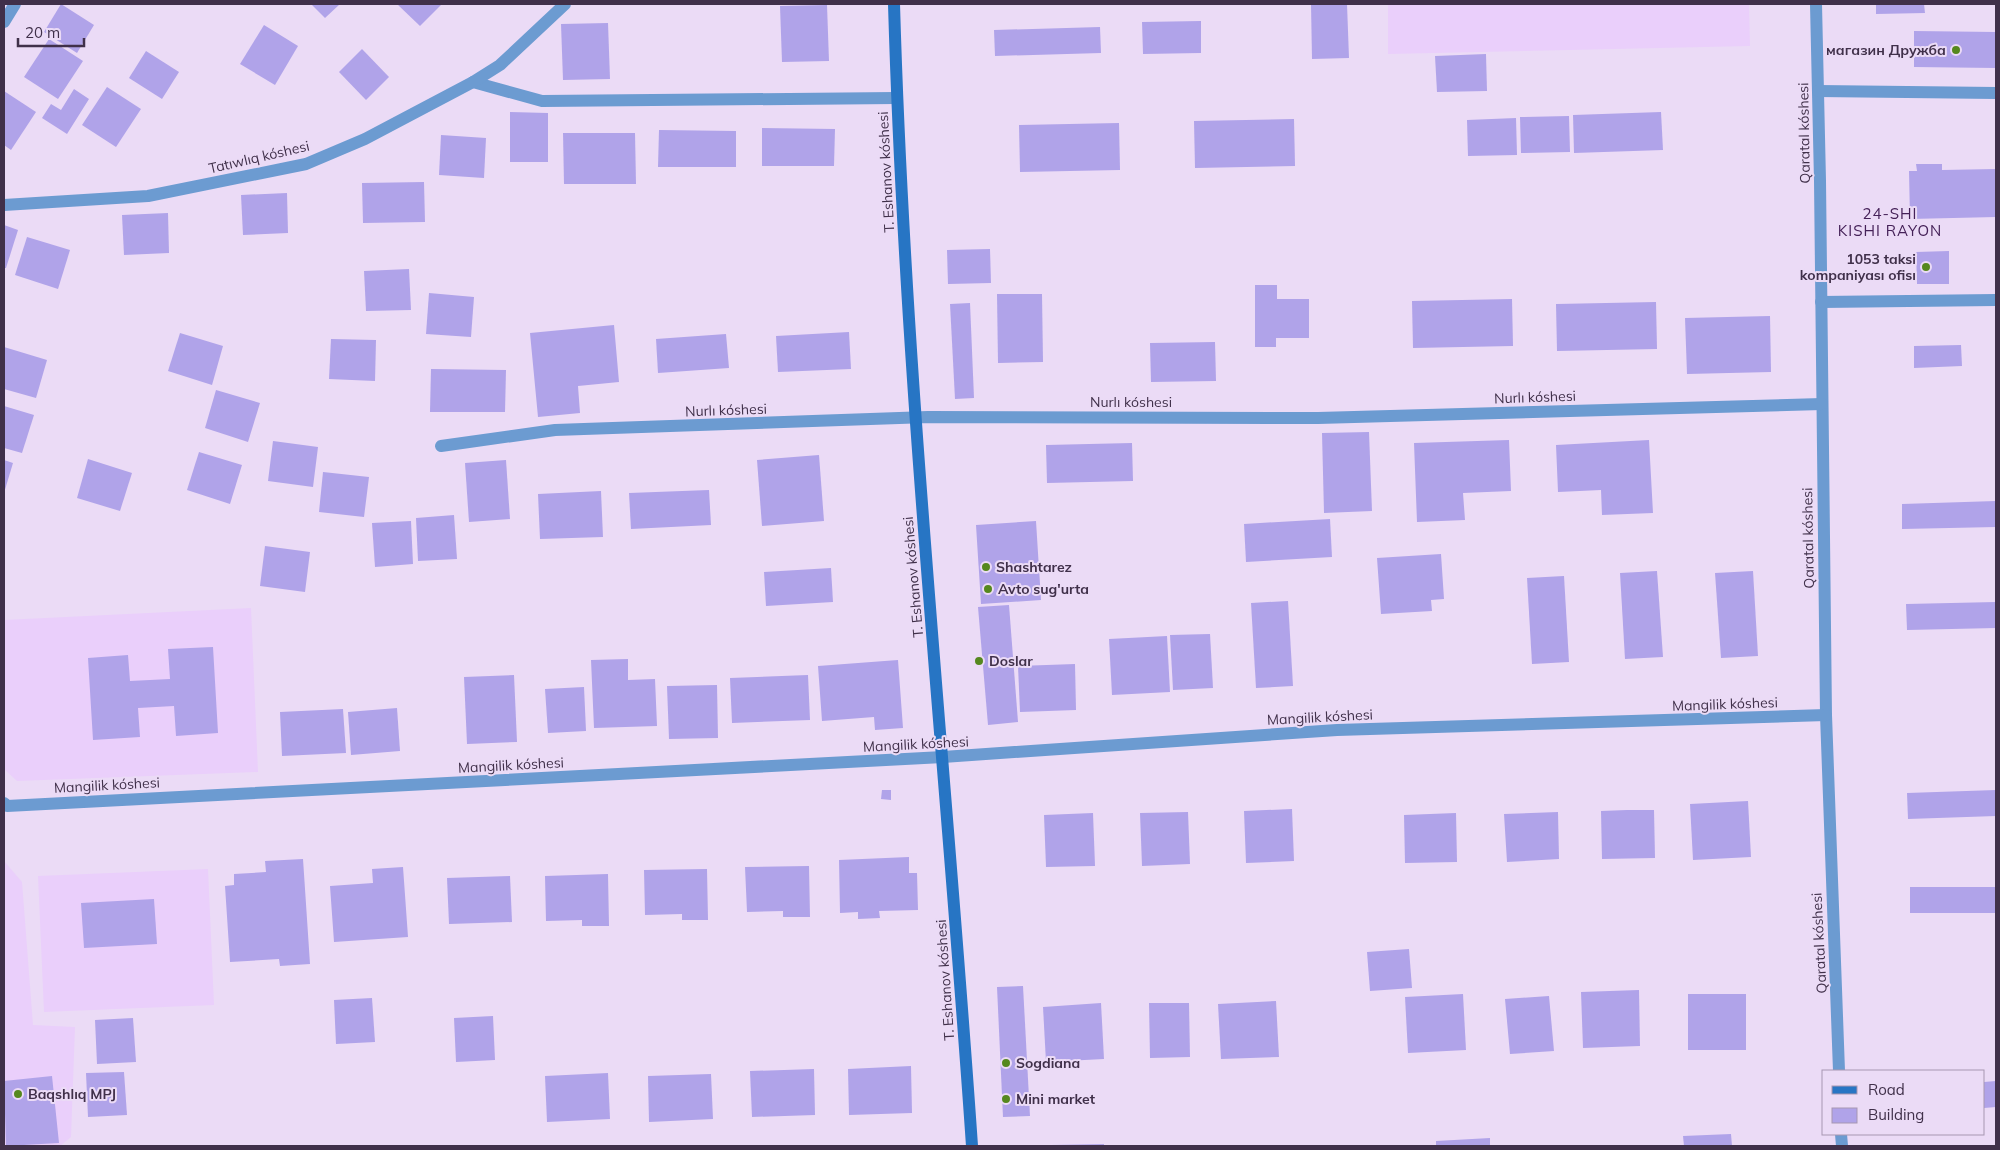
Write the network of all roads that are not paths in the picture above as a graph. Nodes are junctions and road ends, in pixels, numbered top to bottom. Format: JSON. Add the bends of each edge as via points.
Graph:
{"nodes":[{"id":1,"x":15,"y":4,"type":"edge"},
{"id":2,"x":565,"y":4,"type":"edge"},
{"id":3,"x":894,"y":4,"type":"edge"},
{"id":4,"x":1816,"y":4,"type":"edge"},
{"id":5,"x":4,"y":22,"type":"edge"},
{"id":6,"x":473,"y":82,"type":"junction"},
{"id":7,"x":1818,"y":91,"type":"junction"},
{"id":8,"x":1996,"y":93,"type":"edge"},
{"id":9,"x":896,"y":98,"type":"junction"},
{"id":10,"x":4,"y":205,"type":"edge"},
{"id":11,"x":1996,"y":300,"type":"edge"},
{"id":12,"x":1822,"y":302,"type":"junction"},
{"id":13,"x":1822,"y":404,"type":"junction"},
{"id":14,"x":914,"y":418,"type":"junction"},
{"id":15,"x":441,"y":446,"type":"dead end"},
{"id":16,"x":1826,"y":715,"type":"junction"},
{"id":17,"x":943,"y":757,"type":"junction"},
{"id":18,"x":5,"y":804,"type":"edge"},
{"id":19,"x":1839,"y":1070,"type":"edge"},
{"id":20,"x":972,"y":1146,"type":"edge"}],
"edges":[{"from":1,"to":5,"type":"street"},
{"from":2,"to":6,"type":"street","name":"Tatıwlıq kóshesi","via":[[500,65]]},
{"from":3,"to":9,"type":"main road","name":"T. Eshanov kóshesi"},
{"from":4,"to":7,"type":"street","name":"Qaratal kóshesi"},
{"from":6,"to":9,"type":"street","via":[[542,101]]},
{"from":6,"to":10,"type":"street","name":"Tatıwlıq kóshesi","via":[[365,139],[306,164],[148,196]]},
{"from":7,"to":8,"type":"street"},
{"from":7,"to":12,"type":"street","name":"Qaratal kóshesi"},
{"from":9,"to":14,"type":"main road","name":"T. Eshanov kóshesi"},
{"from":11,"to":12,"type":"street"},
{"from":12,"to":13,"type":"street","name":"Qaratal kóshesi"},
{"from":13,"to":14,"type":"street","name":"Nurlı kóshesi","via":[[1318,418]]},
{"from":13,"to":16,"type":"street","name":"Qaratal kóshesi"},
{"from":14,"to":15,"type":"street","name":"Nurlı kóshesi","via":[[555,430]]},
{"from":14,"to":17,"type":"main road","name":"T. Eshanov kóshesi"},
{"from":16,"to":17,"type":"street","name":"Mangilik kóshesi","via":[[1337,730]]},
{"from":16,"to":19,"type":"street","name":"Qaratal kóshesi"},
{"from":17,"to":18,"type":"street","name":"Mangilik kóshesi"},
{"from":17,"to":20,"type":"main road","name":"T. Eshanov kóshesi"}]}
